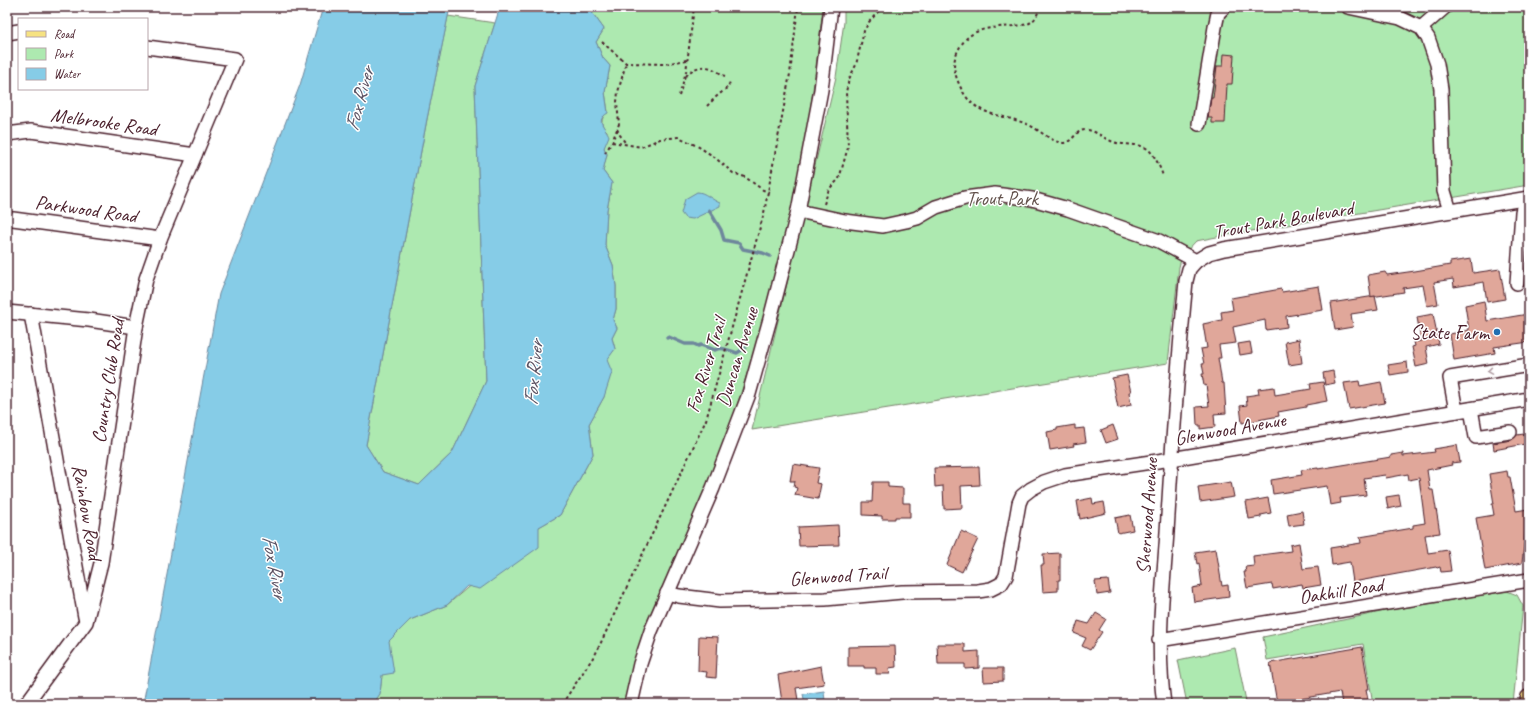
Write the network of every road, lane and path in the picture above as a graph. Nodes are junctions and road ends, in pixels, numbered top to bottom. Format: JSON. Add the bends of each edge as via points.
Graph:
{"nodes":[{"id":1,"x":694,"y":7,"type":"edge"},
{"id":2,"x":798,"y":7,"type":"edge"},
{"id":3,"x":832,"y":7,"type":"edge"},
{"id":4,"x":882,"y":7,"type":"edge"},
{"id":5,"x":1040,"y":7,"type":"edge"},
{"id":6,"x":1224,"y":7,"type":"edge"},
{"id":7,"x":1348,"y":7,"type":"edge"},
{"id":8,"x":1445,"y":7,"type":"edge"},
{"id":9,"x":1421,"y":28,"type":"junction"},
{"id":10,"x":18,"y":31,"type":"edge"},
{"id":11,"x":7,"y":33,"type":"edge"},
{"id":12,"x":602,"y":42,"type":"dead end"},
{"id":13,"x":148,"y":47,"type":"edge"},
{"id":14,"x":687,"y":60,"type":"junction"},
{"id":15,"x":626,"y":63,"type":"junction"},
{"id":16,"x":725,"y":76,"type":"dead end"},
{"id":17,"x":684,"y":79,"type":"junction"},
{"id":18,"x":730,"y":82,"type":"dead end"},
{"id":19,"x":679,"y":96,"type":"dead end"},
{"id":20,"x":707,"y":106,"type":"dead end"},
{"id":21,"x":1199,"y":124,"type":"dead end"},
{"id":22,"x":617,"y":128,"type":"junction"},
{"id":23,"x":7,"y":134,"type":"edge"},
{"id":24,"x":612,"y":142,"type":"junction"},
{"id":25,"x":627,"y":145,"type":"junction"},
{"id":26,"x":605,"y":153,"type":"dead end"},
{"id":27,"x":196,"y":155,"type":"junction"},
{"id":28,"x":1163,"y":176,"type":"dead end"},
{"id":29,"x":769,"y":192,"type":"junction"},
{"id":30,"x":1527,"y":198,"type":"edge"},
{"id":31,"x":798,"y":211,"type":"junction"},
{"id":32,"x":1450,"y":211,"type":"junction"},
{"id":33,"x":819,"y":216,"type":"junction"},
{"id":34,"x":7,"y":219,"type":"edge"},
{"id":35,"x":160,"y":239,"type":"junction"},
{"id":36,"x":1196,"y":261,"type":"junction"},
{"id":37,"x":1517,"y":284,"type":"dead end"},
{"id":38,"x":7,"y":312,"type":"edge"},
{"id":39,"x":31,"y":314,"type":"junction"},
{"id":40,"x":136,"y":327,"type":"junction"},
{"id":41,"x":1529,"y":365,"type":"edge"},
{"id":42,"x":1529,"y":399,"type":"edge"},
{"id":43,"x":1471,"y":408,"type":"junction"},
{"id":44,"x":1456,"y":411,"type":"junction"},
{"id":45,"x":1510,"y":432,"type":"dead end"},
{"id":46,"x":1171,"y":459,"type":"junction"},
{"id":47,"x":1006,"y":576,"type":"joint"},
{"id":48,"x":1529,"y":580,"type":"edge"},
{"id":49,"x":667,"y":593,"type":"junction"},
{"id":50,"x":86,"y":622,"type":"junction"},
{"id":51,"x":1159,"y":640,"type":"junction"},
{"id":52,"x":1529,"y":698,"type":"edge"},
{"id":53,"x":26,"y":704,"type":"edge"},
{"id":54,"x":562,"y":704,"type":"edge"},
{"id":55,"x":631,"y":704,"type":"edge"},
{"id":56,"x":1164,"y":704,"type":"edge"},
{"id":57,"x":1528,"y":704,"type":"edge"}],
"edges":[{"from":1,"to":14,"type":"path"},
{"from":2,"to":29,"type":"path","name":"Fox River Trail","via":[[790,74]]},
{"from":3,"to":31,"type":"street","name":"Duncan Avenue","via":[[821,90]]},
{"from":4,"to":33,"type":"path","via":[[864,31],[856,65],[849,79],[846,92],[848,147],[839,179],[829,189]]},
{"from":5,"to":28,"type":"path","via":[[1032,22],[1025,25],[985,28],[965,40],[956,55],[954,66],[955,76],[967,98],[976,107],[993,115],[1029,125],[1058,142],[1065,143],[1086,130],[1112,142],[1143,147],[1150,151]]},
{"from":6,"to":21,"type":"street","via":[[1218,13],[1215,27]]},
{"from":7,"to":9,"type":"street","via":[[1400,18]]},
{"from":8,"to":9,"type":"street"},
{"from":9,"to":32,"type":"street","via":[[1428,38],[1437,64],[1441,89],[1444,191]]},
{"from":10,"to":11,"type":"street"},
{"from":12,"to":15,"type":"path"},
{"from":13,"to":27,"type":"street","name":"Country Club Road","via":[[235,59]]},
{"from":14,"to":15,"type":"path","via":[[664,64]]},
{"from":14,"to":17,"type":"path"},
{"from":15,"to":22,"type":"path","via":[[618,92]]},
{"from":16,"to":17,"type":"path","via":[[712,68],[697,67]]},
{"from":17,"to":19,"type":"path"},
{"from":18,"to":20,"type":"path","via":[[728,87]]},
{"from":22,"to":24,"type":"path"},
{"from":22,"to":25,"type":"path"},
{"from":23,"to":27,"type":"street","name":"Melbrooke Road","via":[[31,131]]},
{"from":24,"to":25,"type":"path"},
{"from":24,"to":26,"type":"path"},
{"from":25,"to":29,"type":"path","via":[[641,147],[660,139],[679,137],[708,153],[733,173],[745,177]]},
{"from":27,"to":35,"type":"street","name":"Country Club Road"},
{"from":29,"to":54,"type":"path","name":"Fox River Trail","via":[[757,243],[706,420],[596,653]]},
{"from":30,"to":32,"type":"street","name":"Trout Park Boulevard"},
{"from":30,"to":37,"type":"street","via":[[1522,212]]},
{"from":31,"to":33,"type":"street","name":"Trout Park Boulevard"},
{"from":31,"to":49,"type":"street","name":"Duncan Avenue","via":[[749,394],[713,488]]},
{"from":32,"to":36,"type":"street","name":"Trout Park Boulevard","via":[[1224,249],[1209,253]]},
{"from":33,"to":36,"type":"street","name":"Trout Park Boulevard","via":[[872,225],[895,224],[917,218],[946,204],[975,196],[995,194],[1032,199],[1068,209],[1159,241]]},
{"from":34,"to":35,"type":"street","name":"Parkwood Road"},
{"from":35,"to":40,"type":"street","name":"Country Club Road","via":[[146,279]]},
{"from":36,"to":46,"type":"street","name":"Sherwood Avenue","via":[[1189,269],[1186,281]]},
{"from":38,"to":39,"type":"street"},
{"from":39,"to":40,"type":"street"},
{"from":39,"to":50,"type":"street","name":"Rainbow Road"},
{"from":40,"to":50,"type":"street","name":"Country Club Road","via":[[101,563]]},
{"from":41,"to":44,"type":"street","one_way":true,"via":[[1450,378]]},
{"from":42,"to":43,"type":"street","name":"Glenwood Avenue"},
{"from":43,"to":44,"type":"street","name":"Glenwood Avenue"},
{"from":43,"to":45,"type":"street","via":[[1476,437]]},
{"from":44,"to":46,"type":"street","name":"Glenwood Avenue"},
{"from":46,"to":47,"type":"street","name":"Glenwood Avenue","via":[[1065,475],[1031,489],[1022,496],[1019,503]]},
{"from":46,"to":51,"type":"street","name":"Sherwood Avenue"},
{"from":47,"to":49,"type":"street","name":"Glenwood Trail","via":[[1001,584],[978,591],[902,592],[825,599],[720,601]]},
{"from":48,"to":51,"type":"street","name":"Oakhill Road"},
{"from":49,"to":55,"type":"street","name":"Duncan Avenue","via":[[645,647]]},
{"from":50,"to":53,"type":"street","name":"Country Club Road"},
{"from":51,"to":56,"type":"street","name":"Sherwood Avenue"},
{"from":52,"to":57,"type":"main road"}]}
